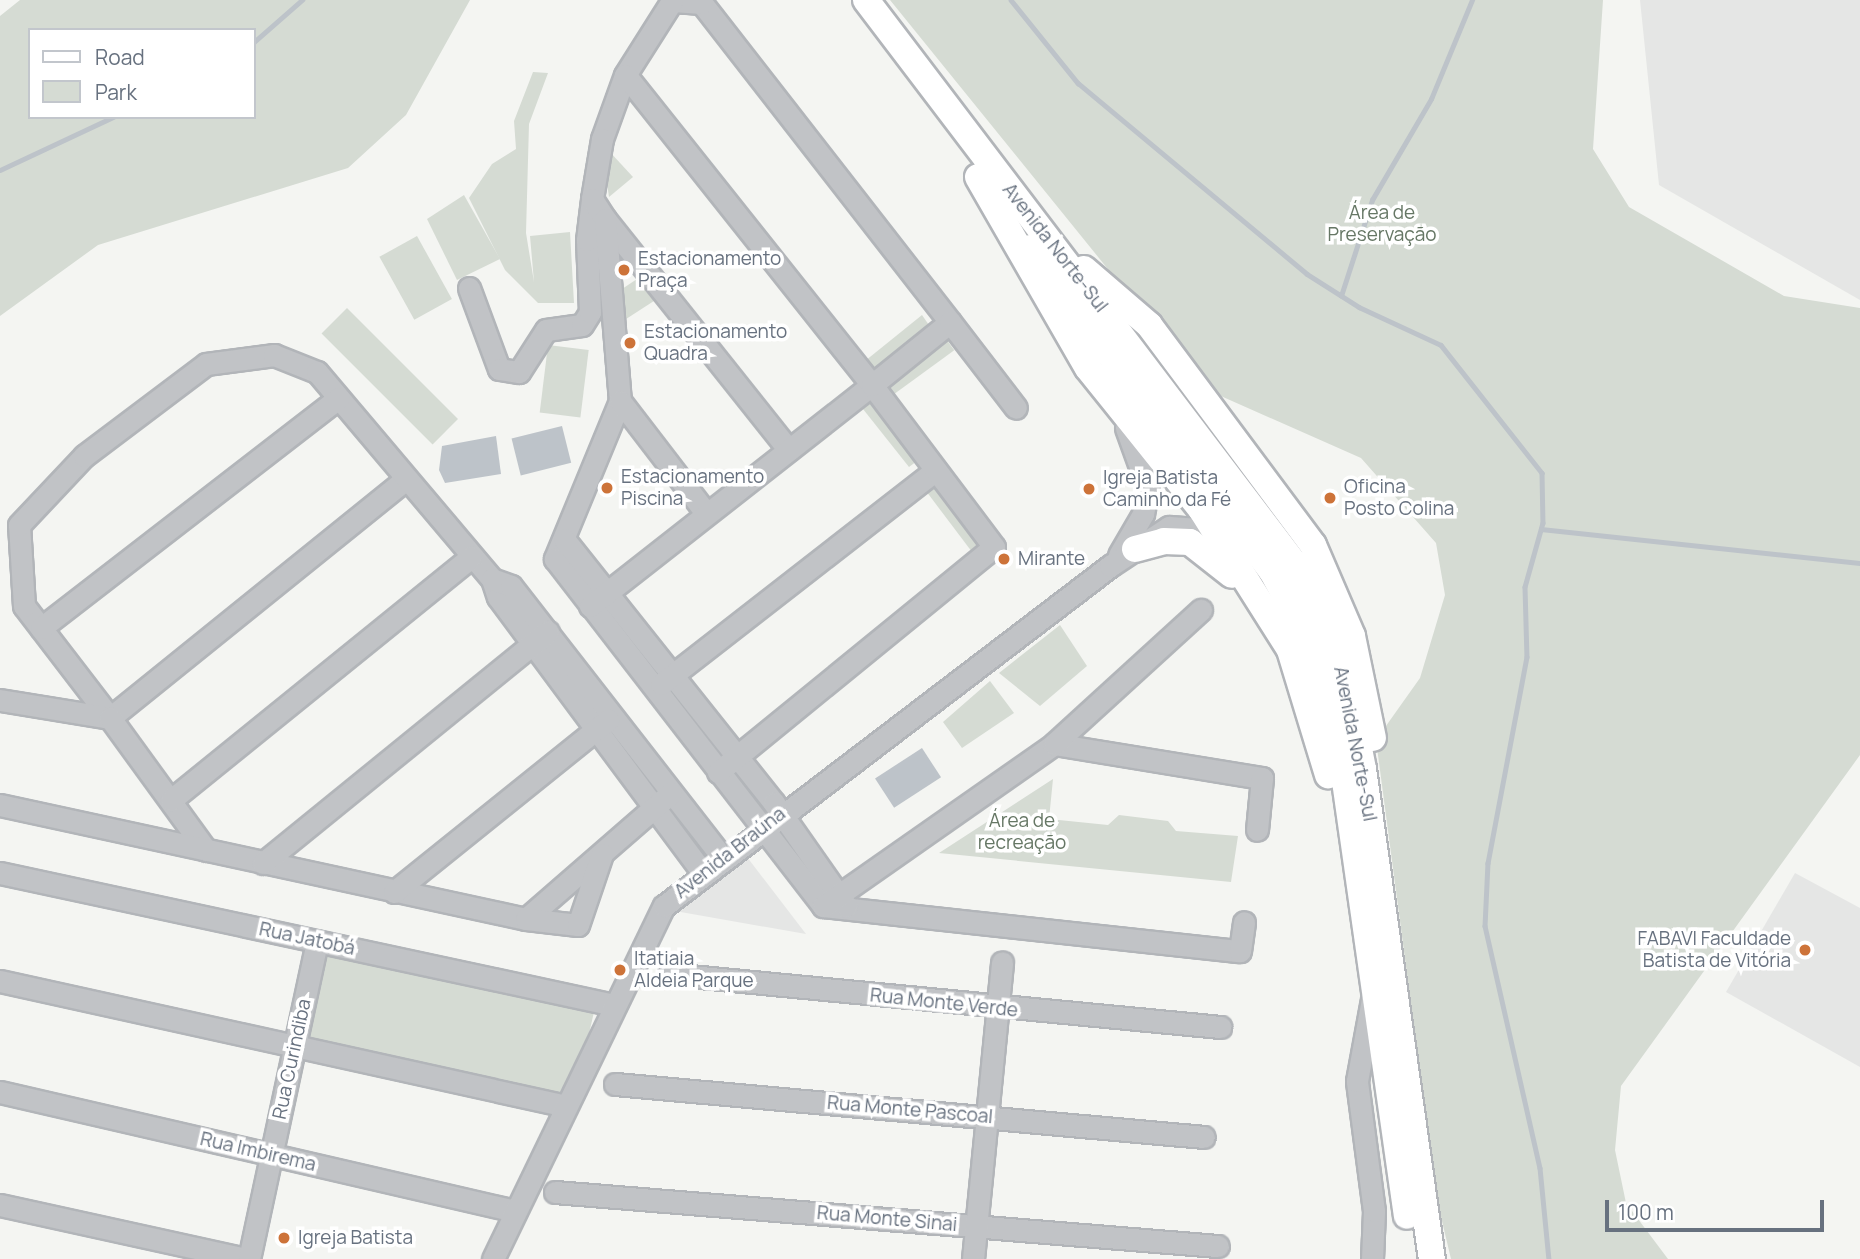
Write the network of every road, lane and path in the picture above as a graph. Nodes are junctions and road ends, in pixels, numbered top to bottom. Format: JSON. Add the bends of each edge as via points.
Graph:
{"nodes":[{"id":1,"x":845,"y":0,"type":"edge"},
{"id":2,"x":866,"y":0,"type":"edge"},
{"id":3,"x":625,"y":75,"type":"junction"},
{"id":4,"x":978,"y":177,"type":"junction"},
{"id":5,"x":592,"y":198,"type":"junction"},
{"id":6,"x":1030,"y":218,"type":"junction"},
{"id":7,"x":605,"y":219,"type":"junction"},
{"id":8,"x":469,"y":288,"type":"dead end"},
{"id":9,"x":950,"y":322,"type":"junction"},
{"id":10,"x":1109,"y":336,"type":"junction"},
{"id":11,"x":1172,"y":356,"type":"junction"},
{"id":12,"x":1098,"y":382,"type":"junction"},
{"id":13,"x":872,"y":385,"type":"junction"},
{"id":14,"x":339,"y":398,"type":"junction"},
{"id":15,"x":620,"y":401,"type":"junction"},
{"id":16,"x":1115,"y":407,"type":"junction"},
{"id":17,"x":1016,"y":408,"type":"dead end"},
{"id":18,"x":789,"y":450,"type":"junction"},
{"id":19,"x":936,"y":470,"type":"junction"},
{"id":20,"x":406,"y":479,"type":"junction"},
{"id":21,"x":706,"y":513,"type":"junction"},
{"id":22,"x":1214,"y":530,"type":"junction"},
{"id":23,"x":564,"y":539,"type":"junction"},
{"id":24,"x":1313,"y":545,"type":"junction"},
{"id":25,"x":1135,"y":550,"type":"junction"},
{"id":26,"x":471,"y":557,"type":"junction"},
{"id":27,"x":1110,"y":566,"type":"junction"},
{"id":28,"x":1289,"y":577,"type":"junction"},
{"id":29,"x":607,"y":592,"type":"junction"},
{"id":30,"x":590,"y":606,"type":"junction"},
{"id":31,"x":1201,"y":610,"type":"dead end"},
{"id":32,"x":1276,"y":626,"type":"junction"},
{"id":33,"x":41,"y":628,"type":"junction"},
{"id":34,"x":541,"y":636,"type":"junction"},
{"id":35,"x":672,"y":675,"type":"junction"},
{"id":36,"x":654,"y":690,"type":"junction"},
{"id":37,"x":0,"y":700,"type":"edge"},
{"id":38,"x":110,"y":718,"type":"junction"},
{"id":39,"x":605,"y":722,"type":"junction"},
{"id":40,"x":1054,"y":744,"type":"junction"},
{"id":41,"x":736,"y":758,"type":"junction"},
{"id":42,"x":718,"y":772,"type":"junction"},
{"id":43,"x":671,"y":793,"type":"junction"},
{"id":44,"x":171,"y":800,"type":"junction"},
{"id":45,"x":0,"y":805,"type":"edge"},
{"id":46,"x":654,"y":807,"type":"junction"},
{"id":47,"x":781,"y":813,"type":"junction"},
{"id":48,"x":1370,"y":816,"type":"junction"},
{"id":49,"x":761,"y":828,"type":"junction"},
{"id":50,"x":1257,"y":830,"type":"dead end"},
{"id":51,"x":206,"y":850,"type":"junction"},
{"id":52,"x":603,"y":852,"type":"junction"},
{"id":53,"x":722,"y":857,"type":"junction"},
{"id":54,"x":263,"y":863,"type":"junction"},
{"id":55,"x":702,"y":872,"type":"junction"},
{"id":56,"x":0,"y":873,"type":"edge"},
{"id":57,"x":1360,"y":884,"type":"junction"},
{"id":58,"x":394,"y":892,"type":"junction"},
{"id":59,"x":837,"y":904,"type":"junction"},
{"id":60,"x":526,"y":919,"type":"junction"},
{"id":61,"x":1244,"y":922,"type":"dead end"},
{"id":62,"x":317,"y":941,"type":"junction"},
{"id":63,"x":1002,"y":962,"type":"dead end"},
{"id":64,"x":669,"y":974,"type":"dead end"},
{"id":65,"x":0,"y":981,"type":"edge"},
{"id":66,"x":1374,"y":989,"type":"junction"},
{"id":67,"x":614,"y":1005,"type":"junction"},
{"id":68,"x":994,"y":1009,"type":"junction"},
{"id":69,"x":1220,"y":1027,"type":"dead end"},
{"id":70,"x":295,"y":1046,"type":"junction"},
{"id":71,"x":615,"y":1084,"type":"dead end"},
{"id":72,"x":0,"y":1092,"type":"edge"},
{"id":73,"x":566,"y":1106,"type":"junction"},
{"id":74,"x":984,"y":1116,"type":"junction"},
{"id":75,"x":1204,"y":1137,"type":"dead end"},
{"id":76,"x":271,"y":1155,"type":"junction"},
{"id":77,"x":555,"y":1192,"type":"dead end"},
{"id":78,"x":0,"y":1205,"type":"edge"},
{"id":79,"x":516,"y":1211,"type":"junction"},
{"id":80,"x":975,"y":1226,"type":"junction"},
{"id":81,"x":1218,"y":1247,"type":"dead end"},
{"id":82,"x":247,"y":1259,"type":"edge"},
{"id":83,"x":493,"y":1259,"type":"edge"},
{"id":84,"x":973,"y":1259,"type":"edge"},
{"id":85,"x":1372,"y":1259,"type":"edge"},
{"id":86,"x":1413,"y":1259,"type":"edge"},
{"id":87,"x":1432,"y":1259,"type":"edge"}],
"edges":[{"from":1,"to":4,"type":"main road","name":"Avenida Norte-Sul"},
{"from":2,"to":6,"type":"main road","name":"Avenida Norte-Sul"},
{"from":3,"to":5,"type":"street","via":[[602,139]]},
{"from":3,"to":9,"type":"street","via":[[672,1],[702,3]]},
{"from":3,"to":13,"type":"street"},
{"from":4,"to":10,"type":"main road","name":"Avenida Norte-Sul"},
{"from":4,"to":12,"type":"main road"},
{"from":5,"to":7,"type":"street"},
{"from":5,"to":8,"type":"street","via":[[590,312],[582,325],[546,330],[519,373],[499,369]]},
{"from":6,"to":10,"type":"main road","name":"Avenida Norte-Sul"},
{"from":6,"to":11,"type":"main road","via":[[1149,325]]},
{"from":7,"to":15,"type":"street"},
{"from":7,"to":18,"type":"street"},
{"from":9,"to":13,"type":"street"},
{"from":9,"to":17,"type":"street"},
{"from":10,"to":11,"type":"main road","via":[[1136,324]]},
{"from":10,"to":12,"type":"main road","via":[[1092,359]]},
{"from":10,"to":28,"type":"main road","name":"Avenida Norte-Sul"},
{"from":11,"to":24,"type":"main road"},
{"from":12,"to":16,"type":"main road"},
{"from":13,"to":18,"type":"street"},
{"from":13,"to":19,"type":"street"},
{"from":14,"to":20,"type":"street"},
{"from":14,"to":33,"type":"street"},
{"from":14,"to":33,"type":"street","via":[[317,372],[274,355],[206,364],[84,456],[19,525],[24,606]]},
{"from":15,"to":21,"type":"street"},
{"from":15,"to":23,"type":"street"},
{"from":16,"to":22,"type":"main road"},
{"from":16,"to":27,"type":"street","name":"Avenida Braúna","via":[[1148,489],[1138,526]]},
{"from":18,"to":21,"type":"street"},
{"from":19,"to":35,"type":"street"},
{"from":19,"to":41,"type":"street","via":[[995,547]]},
{"from":20,"to":26,"type":"street"},
{"from":20,"to":38,"type":"street"},
{"from":21,"to":29,"type":"street"},
{"from":22,"to":25,"type":"street","name":"Avenida Braúna","via":[[1170,527]]},
{"from":22,"to":28,"type":"main road","via":[[1259,585]]},
{"from":22,"to":32,"type":"main road"},
{"from":23,"to":29,"type":"street"},
{"from":23,"to":30,"type":"street","via":[[555,559]]},
{"from":24,"to":28,"type":"main road","via":[[1313,562]]},
{"from":24,"to":48,"type":"main road","via":[[1352,636],[1368,699],[1374,754]]},
{"from":25,"to":27,"type":"street","name":"Avenida Braúna"},
{"from":25,"to":32,"type":"main road","via":[[1180,540],[1200,547]]},
{"from":26,"to":34,"type":"street","via":[[492,579],[511,586]]},
{"from":26,"to":44,"type":"street"},
{"from":27,"to":47,"type":"street","name":"Avenida Braúna"},
{"from":28,"to":48,"type":"main road","name":"Avenida Norte-Sul","via":[[1340,665]]},
{"from":28,"to":57,"type":"main road","name":"Avenida Norte-Sul","via":[[1322,676]]},
{"from":29,"to":30,"type":"street"},
{"from":29,"to":35,"type":"street"},
{"from":30,"to":36,"type":"street"},
{"from":31,"to":40,"type":"street"},
{"from":32,"to":57,"type":"main road","via":[[1303,684],[1337,825]]},
{"from":33,"to":38,"type":"street"},
{"from":34,"to":39,"type":"street"},
{"from":34,"to":54,"type":"street"},
{"from":35,"to":36,"type":"street"},
{"from":35,"to":41,"type":"street"},
{"from":36,"to":42,"type":"street"},
{"from":37,"to":38,"type":"street"},
{"from":38,"to":44,"type":"street"},
{"from":39,"to":43,"type":"street"},
{"from":39,"to":46,"type":"street"},
{"from":39,"to":58,"type":"street"},
{"from":40,"to":50,"type":"street","via":[[1262,778]]},
{"from":40,"to":59,"type":"street"},
{"from":41,"to":42,"type":"street"},
{"from":41,"to":47,"type":"street"},
{"from":42,"to":49,"type":"street"},
{"from":43,"to":46,"type":"street"},
{"from":43,"to":53,"type":"street"},
{"from":44,"to":51,"type":"street"},
{"from":45,"to":51,"type":"street"},
{"from":46,"to":52,"type":"street"},
{"from":46,"to":55,"type":"street"},
{"from":47,"to":49,"type":"street","name":"Avenida Braúna"},
{"from":47,"to":59,"type":"street"},
{"from":48,"to":87,"type":"main road","name":"Avenida Norte-Sul"},
{"from":49,"to":53,"type":"street","name":"Avenida Braúna"},
{"from":49,"to":59,"type":"street"},
{"from":51,"to":54,"type":"street"},
{"from":52,"to":60,"type":"street"},
{"from":52,"to":60,"type":"street","via":[[578,925]]},
{"from":53,"to":55,"type":"street","name":"Avenida Braúna"},
{"from":54,"to":58,"type":"street"},
{"from":55,"to":67,"type":"street","name":"Avenida Braúna","via":[[664,906]]},
{"from":56,"to":62,"type":"street","name":"Rua Jatobá"},
{"from":57,"to":66,"type":"main road","name":"Avenida Norte-Sul"},
{"from":58,"to":60,"type":"street"},
{"from":59,"to":61,"type":"street","via":[[1240,951]]},
{"from":62,"to":67,"type":"street","name":"Rua Jatobá"},
{"from":62,"to":70,"type":"street","name":"Rua Curindiba"},
{"from":63,"to":68,"type":"street"},
{"from":64,"to":68,"type":"street","name":"Rua Monte Verde"},
{"from":65,"to":70,"type":"street"},
{"from":66,"to":85,"type":"street","via":[[1357,1081],[1374,1211]]},
{"from":66,"to":86,"type":"main road","name":"Avenida Norte-Sul"},
{"from":67,"to":73,"type":"street","name":"Avenida Braúna"},
{"from":68,"to":69,"type":"street","name":"Rua Monte Verde"},
{"from":68,"to":74,"type":"street"},
{"from":70,"to":73,"type":"street"},
{"from":70,"to":76,"type":"street","name":"Rua Curindiba"},
{"from":71,"to":74,"type":"street","name":"Rua Monte Pascoal"},
{"from":72,"to":76,"type":"street","name":"Rua Imbirema"},
{"from":73,"to":79,"type":"street","name":"Avenida Braúna"},
{"from":74,"to":75,"type":"street","name":"Rua Monte Pascoal"},
{"from":74,"to":80,"type":"street"},
{"from":76,"to":79,"type":"street","name":"Rua Imbirema"},
{"from":76,"to":82,"type":"street","name":"Rua Curindiba"},
{"from":77,"to":80,"type":"street","name":"Rua Monte Sinai"},
{"from":78,"to":82,"type":"street"},
{"from":79,"to":83,"type":"street","name":"Avenida Braúna"},
{"from":80,"to":81,"type":"street","name":"Rua Monte Sinai"},
{"from":80,"to":84,"type":"street"}]}
